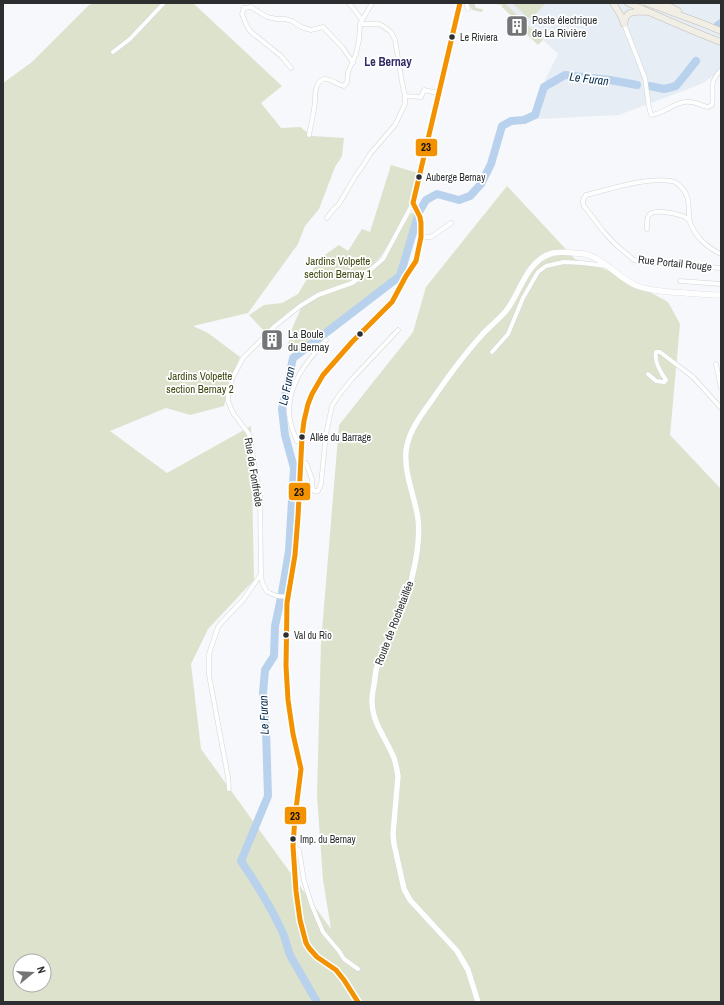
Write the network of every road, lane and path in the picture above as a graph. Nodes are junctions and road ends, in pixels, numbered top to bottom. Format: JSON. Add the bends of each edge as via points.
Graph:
{"nodes":[{"id":1,"x":164,"y":3,"type":"edge"},
{"id":2,"x":349,"y":3,"type":"edge"},
{"id":3,"x":372,"y":3,"type":"edge"},
{"id":4,"x":461,"y":3,"type":"edge"},
{"id":5,"x":613,"y":3,"type":"edge"},
{"id":6,"x":628,"y":3,"type":"edge"},
{"id":7,"x":647,"y":3,"type":"edge"},
{"id":8,"x":662,"y":3,"type":"edge"},
{"id":9,"x":468,"y":9,"type":"dead end"},
{"id":10,"x":652,"y":12,"type":"junction"},
{"id":11,"x":362,"y":20,"type":"junction"},
{"id":12,"x":360,"y":24,"type":"junction"},
{"id":13,"x":624,"y":24,"type":"junction"},
{"id":14,"x":704,"y":24,"type":"junction"},
{"id":15,"x":721,"y":31,"type":"edge"},
{"id":16,"x":721,"y":42,"type":"edge"},
{"id":17,"x":113,"y":52,"type":"dead end"},
{"id":18,"x":352,"y":63,"type":"junction"},
{"id":19,"x":291,"y":68,"type":"dead end"},
{"id":20,"x":721,"y":70,"type":"edge"},
{"id":21,"x":438,"y":93,"type":"junction"},
{"id":22,"x":405,"y":96,"type":"junction"},
{"id":23,"x":309,"y":135,"type":"dead end"},
{"id":24,"x":413,"y":203,"type":"junction"},
{"id":25,"x":327,"y":218,"type":"dead end"},
{"id":26,"x":690,"y":222,"type":"junction"},
{"id":27,"x":451,"y":223,"type":"dead end"},
{"id":28,"x":647,"y":229,"type":"dead end"},
{"id":29,"x":421,"y":237,"type":"junction"},
{"id":30,"x":721,"y":254,"type":"edge"},
{"id":31,"x":607,"y":266,"type":"junction"},
{"id":32,"x":721,"y":268,"type":"edge"},
{"id":33,"x":680,"y":280,"type":"dead end"},
{"id":34,"x":721,"y":284,"type":"edge"},
{"id":35,"x":721,"y":295,"type":"edge"},
{"id":36,"x":398,"y":330,"type":"dead end"},
{"id":37,"x":326,"y":340,"type":"dead end"},
{"id":38,"x":492,"y":352,"type":"dead end"},
{"id":39,"x":716,"y":364,"type":"dead end"},
{"id":40,"x":648,"y":374,"type":"dead end"},
{"id":41,"x":721,"y":388,"type":"edge"},
{"id":42,"x":721,"y":408,"type":"edge"},
{"id":43,"x":302,"y":444,"type":"junction"},
{"id":44,"x":301,"y":461,"type":"junction"},
{"id":45,"x":261,"y":574,"type":"junction"},
{"id":46,"x":287,"y":597,"type":"junction"},
{"id":47,"x":230,"y":789,"type":"dead end"},
{"id":48,"x":293,"y":846,"type":"junction"},
{"id":49,"x":358,"y":969,"type":"dead end"},
{"id":50,"x":358,"y":1002,"type":"edge"},
{"id":51,"x":478,"y":1002,"type":"edge"}],
"edges":[{"from":1,"to":17,"type":"street","via":[[130,39]]},
{"from":2,"to":11,"type":"street"},
{"from":3,"to":11,"type":"street"},
{"from":4,"to":9,"type":"street"},
{"from":4,"to":21,"type":"street"},
{"from":5,"to":13,"type":"highway"},
{"from":6,"to":10,"type":"highway"},
{"from":7,"to":14,"type":"highway"},
{"from":8,"to":14,"type":"highway"},
{"from":10,"to":13,"type":"highway","via":[[629,13]]},
{"from":10,"to":16,"type":"highway"},
{"from":11,"to":12,"type":"street"},
{"from":12,"to":18,"type":"street","via":[[359,40]]},
{"from":12,"to":22,"type":"street","via":[[379,24],[391,32],[395,40]]},
{"from":13,"to":20,"type":"street","via":[[645,78],[651,115],[682,102],[708,107],[713,100],[712,84]]},
{"from":14,"to":15,"type":"highway"},
{"from":18,"to":19,"type":"street","via":[[343,48],[323,27],[311,30],[301,28],[292,21],[266,18],[251,7],[244,8],[242,14],[250,31],[281,56]]},
{"from":18,"to":23,"type":"street","via":[[344,86],[324,79],[317,85]]},
{"from":21,"to":22,"type":"street","via":[[424,90],[421,97]]},
{"from":21,"to":24,"type":"street"},
{"from":22,"to":25,"type":"street","via":[[405,104],[395,124],[370,154],[339,204]]},
{"from":24,"to":29,"type":"street","via":[[420,217]]},
{"from":24,"to":45,"type":"street","name":"Rue de Fontfrède","via":[[383,259],[352,283],[318,295],[300,306],[275,326],[243,358],[232,379],[228,401],[248,434],[260,496]]},
{"from":26,"to":28,"type":"street","via":[[671,213],[655,212],[647,219]]},
{"from":26,"to":30,"type":"street","name":"Rue Portail Rouge","via":[[697,236]]},
{"from":26,"to":32,"type":"street","name":"Rue Portail Rouge","via":[[685,191],[672,181],[638,182],[586,195],[582,202],[603,231],[634,260]]},
{"from":27,"to":29,"type":"street","via":[[431,237]]},
{"from":29,"to":43,"type":"street","via":[[416,261],[392,302],[331,365],[316,386],[308,404]]},
{"from":31,"to":35,"type":"main road","name":"Route de Rochetaillée","via":[[637,286],[651,290]]},
{"from":31,"to":38,"type":"street","via":[[564,262],[546,266],[538,272],[523,298],[508,334]]},
{"from":31,"to":51,"type":"main road","name":"Route de Rochetaillée","via":[[591,256],[564,252],[554,253],[538,261],[531,268],[506,310],[450,374],[418,420],[410,434],[406,450],[408,478],[418,518],[416,555],[408,595],[376,671],[373,714],[397,768],[393,834],[404,889],[410,900],[457,951],[468,970]]},
{"from":33,"to":34,"type":"street"},
{"from":36,"to":44,"type":"street","via":[[352,379],[332,406],[318,491],[314,491],[306,463]]},
{"from":37,"to":43,"type":"street","via":[[300,371],[291,392],[289,414],[292,429],[296,441]]},
{"from":39,"to":41,"type":"street"},
{"from":40,"to":42,"type":"street","via":[[656,381],[666,380],[655,356],[656,352],[660,352],[693,377]]},
{"from":43,"to":44,"type":"street"},
{"from":44,"to":46,"type":"street","via":[[297,532]]},
{"from":45,"to":46,"type":"street","name":"Rue de Fontfrède","via":[[267,592]]},
{"from":45,"to":47,"type":"street","via":[[243,600],[218,627],[209,654],[209,675]]},
{"from":46,"to":48,"type":"street","via":[[288,700],[301,769]]},
{"from":48,"to":49,"type":"street","via":[[299,850],[304,881],[323,932],[344,959]]},
{"from":48,"to":50,"type":"street","via":[[296,891],[306,943],[317,957],[336,970]]}]}
